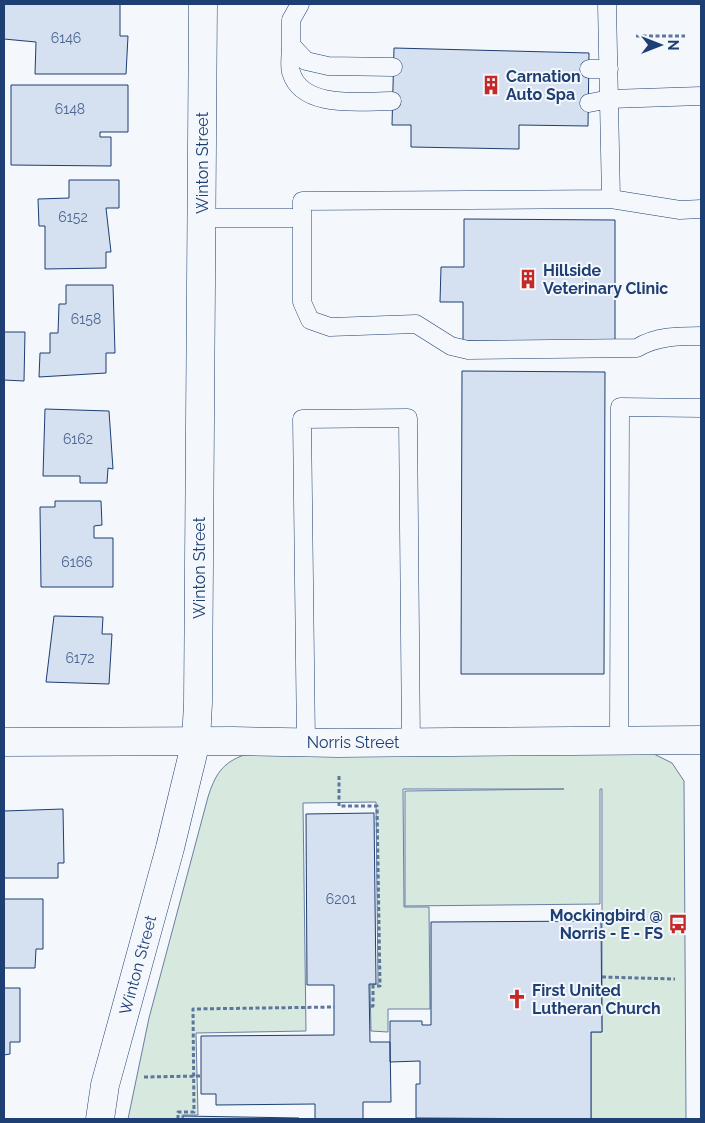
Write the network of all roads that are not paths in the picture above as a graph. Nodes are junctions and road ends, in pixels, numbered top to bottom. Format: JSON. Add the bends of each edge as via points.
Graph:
{"nodes":[{"id":1,"x":203,"y":4,"type":"edge"},
{"id":2,"x":300,"y":4,"type":"edge"},
{"id":3,"x":607,"y":4,"type":"edge"},
{"id":4,"x":292,"y":45,"type":"junction"},
{"id":5,"x":393,"y":67,"type":"dead end"},
{"id":6,"x":589,"y":69,"type":"dead end"},
{"id":7,"x":610,"y":69,"type":"junction"},
{"id":8,"x":701,"y":96,"type":"edge"},
{"id":9,"x":610,"y":99,"type":"junction"},
{"id":10,"x":392,"y":101,"type":"dead end"},
{"id":11,"x":589,"y":103,"type":"dead end"},
{"id":12,"x":611,"y":199,"type":"junction"},
{"id":13,"x":701,"y":209,"type":"edge"},
{"id":14,"x":202,"y":218,"type":"junction"},
{"id":15,"x":301,"y":218,"type":"junction"},
{"id":16,"x":701,"y":336,"type":"edge"},
{"id":17,"x":701,"y":408,"type":"edge"},
{"id":18,"x":619,"y":739,"type":"junction"},
{"id":19,"x":701,"y":740,"type":"edge"},
{"id":20,"x":4,"y":742,"type":"edge"},
{"id":21,"x":196,"y":742,"type":"junction"},
{"id":22,"x":306,"y":742,"type":"junction"},
{"id":23,"x":411,"y":742,"type":"junction"},
{"id":24,"x":100,"y":1119,"type":"edge"}],
"edges":[{"from":1,"to":14,"type":"street","name":"Winton Street"},
{"from":2,"to":4,"type":"lane","via":[[291,20]]},
{"from":3,"to":7,"type":"lane"},
{"from":4,"to":5,"type":"lane","via":[[306,61],[328,66]]},
{"from":4,"to":10,"type":"lane","via":[[292,72],[302,89],[321,100]]},
{"from":6,"to":7,"type":"lane"},
{"from":7,"to":9,"type":"lane"},
{"from":8,"to":9,"type":"lane"},
{"from":9,"to":11,"type":"lane"},
{"from":9,"to":12,"type":"lane"},
{"from":12,"to":13,"type":"lane","via":[[680,210]]},
{"from":12,"to":15,"type":"lane","via":[[302,201]]},
{"from":14,"to":15,"type":"lane"},
{"from":14,"to":21,"type":"street","name":"Winton Street"},
{"from":15,"to":16,"type":"lane","via":[[302,302],[310,320],[330,327],[416,324],[451,346],[468,350],[637,348],[649,341]]},
{"from":17,"to":18,"type":"lane","via":[[620,407]]},
{"from":18,"to":19,"type":"street","name":"Norris Street"},
{"from":18,"to":23,"type":"street","name":"Norris Street"},
{"from":20,"to":21,"type":"street","name":"Norris Street"},
{"from":21,"to":22,"type":"street","name":"Norris Street"},
{"from":21,"to":24,"type":"street","name":"Winton Street","via":[[105,1085]]},
{"from":22,"to":23,"type":"street","name":"Norris Street"},
{"from":22,"to":23,"type":"lane","via":[[302,419],[408,418]]}]}
